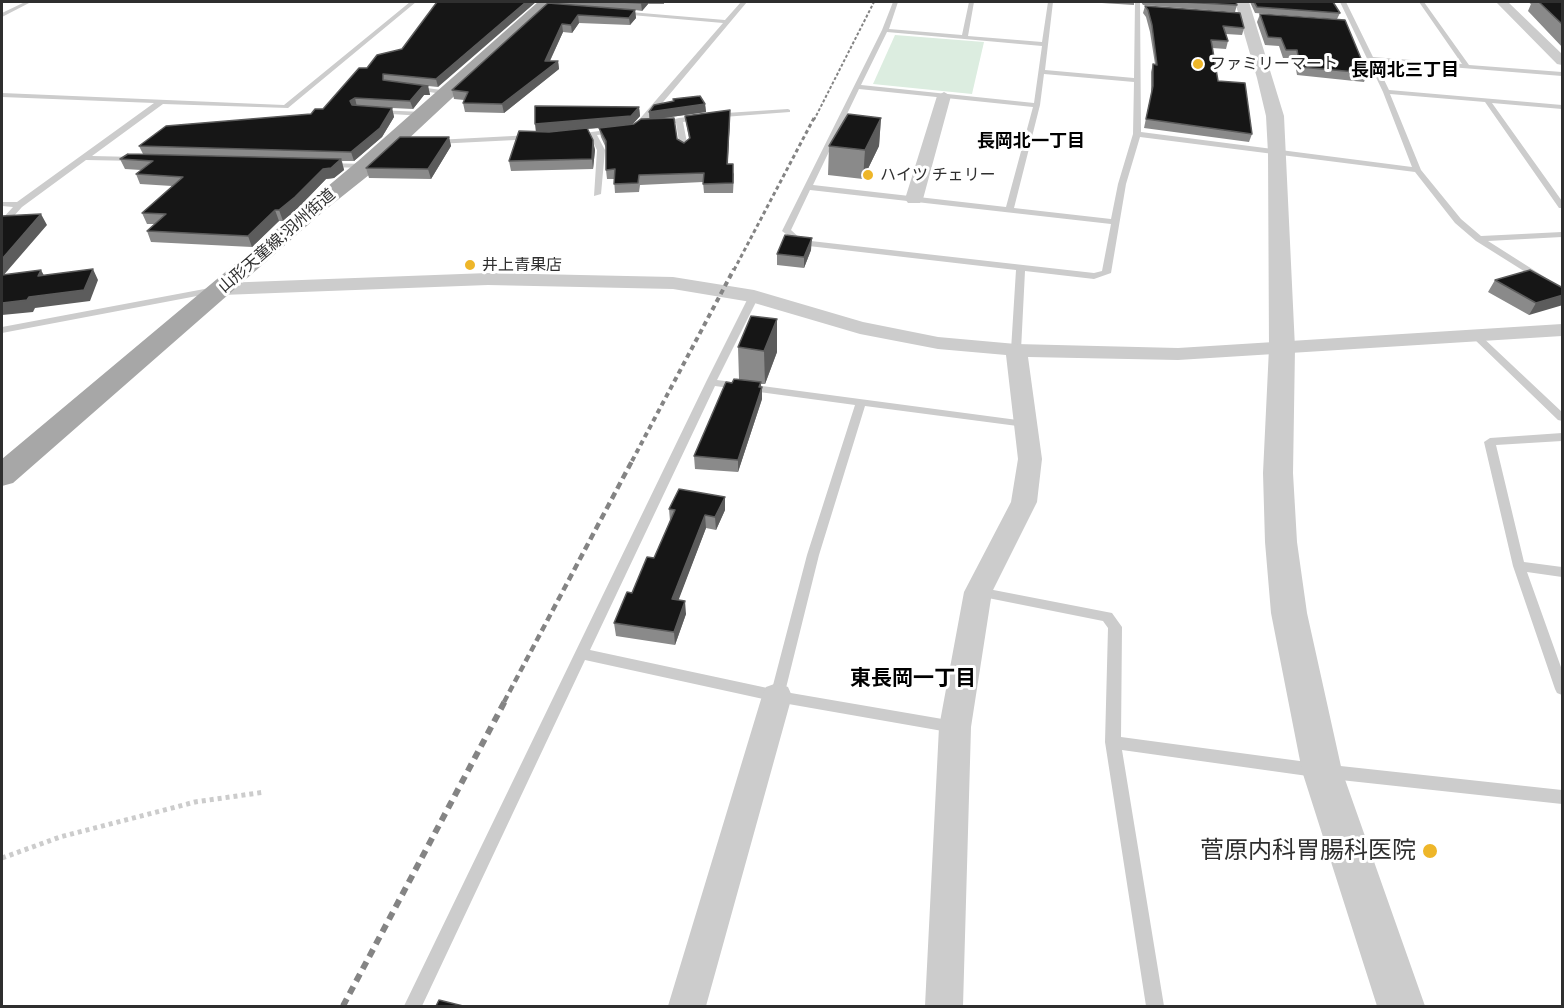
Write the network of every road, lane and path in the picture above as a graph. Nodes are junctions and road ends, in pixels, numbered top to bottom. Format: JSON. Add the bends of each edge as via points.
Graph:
{"nodes":[{"id":1,"x":28,"y":2,"type":"edge"},
{"id":2,"x":412,"y":2,"type":"edge"},
{"id":3,"x":744,"y":2,"type":"edge"},
{"id":4,"x":895,"y":2,"type":"edge"},
{"id":5,"x":972,"y":2,"type":"edge"},
{"id":6,"x":1051,"y":2,"type":"edge"},
{"id":7,"x":1343,"y":2,"type":"edge"},
{"id":8,"x":1422,"y":2,"type":"edge"},
{"id":9,"x":1502,"y":2,"type":"edge"},
{"id":10,"x":548,"y":5,"type":"edge"},
{"id":11,"x":1138,"y":5,"type":"edge"},
{"id":12,"x":1149,"y":10,"type":"edge"},
{"id":13,"x":613,"y":11,"type":"edge"},
{"id":14,"x":1246,"y":13,"type":"edge"},
{"id":15,"x":2,"y":15,"type":"edge"},
{"id":16,"x":726,"y":22,"type":"junction"},
{"id":17,"x":1342,"y":23,"type":"edge"},
{"id":18,"x":1354,"y":24,"type":"junction"},
{"id":19,"x":885,"y":30,"type":"junction"},
{"id":20,"x":965,"y":37,"type":"junction"},
{"id":21,"x":1044,"y":44,"type":"junction"},
{"id":22,"x":1557,"y":50,"type":"edge"},
{"id":23,"x":1370,"y":59,"type":"junction"},
{"id":24,"x":1563,"y":61,"type":"edge"},
{"id":25,"x":1467,"y":67,"type":"junction"},
{"id":26,"x":1042,"y":72,"type":"junction"},
{"id":27,"x":1563,"y":74,"type":"edge"},
{"id":28,"x":1138,"y":80,"type":"junction"},
{"id":29,"x":408,"y":87,"type":"edge"},
{"id":30,"x":856,"y":87,"type":"junction"},
{"id":31,"x":1386,"y":92,"type":"junction"},
{"id":32,"x":448,"y":93,"type":"junction"},
{"id":33,"x":2,"y":95,"type":"edge"},
{"id":34,"x":944,"y":96,"type":"junction"},
{"id":35,"x":162,"y":101,"type":"junction"},
{"id":36,"x":1487,"y":101,"type":"junction"},
{"id":37,"x":1037,"y":105,"type":"junction"},
{"id":38,"x":1563,"y":107,"type":"edge"},
{"id":39,"x":368,"y":111,"type":"edge"},
{"id":40,"x":788,"y":111,"type":"dead end"},
{"id":41,"x":424,"y":114,"type":"junction"},
{"id":42,"x":678,"y":120,"type":"junction"},
{"id":43,"x":640,"y":124,"type":"junction"},
{"id":44,"x":593,"y":134,"type":"junction"},
{"id":45,"x":1137,"y":134,"type":"junction"},
{"id":46,"x":571,"y":136,"type":"edge"},
{"id":47,"x":539,"y":138,"type":"edge"},
{"id":48,"x":422,"y":143,"type":"edge"},
{"id":49,"x":684,"y":148,"type":"edge"},
{"id":50,"x":1278,"y":153,"type":"junction"},
{"id":51,"x":86,"y":158,"type":"junction"},
{"id":52,"x":145,"y":160,"type":"edge"},
{"id":53,"x":319,"y":165,"type":"edge"},
{"id":54,"x":366,"y":166,"type":"junction"},
{"id":55,"x":1417,"y":170,"type":"junction"},
{"id":56,"x":809,"y":187,"type":"junction"},
{"id":57,"x":597,"y":194,"type":"dead end"},
{"id":58,"x":914,"y":199,"type":"junction"},
{"id":59,"x":2,"y":204,"type":"edge"},
{"id":60,"x":19,"y":205,"type":"junction"},
{"id":61,"x":1563,"y":206,"type":"edge"},
{"id":62,"x":1010,"y":209,"type":"junction"},
{"id":63,"x":1115,"y":222,"type":"junction"},
{"id":64,"x":2,"y":224,"type":"edge"},
{"id":65,"x":1563,"y":234,"type":"edge"},
{"id":66,"x":1479,"y":239,"type":"junction"},
{"id":67,"x":1021,"y":267,"type":"junction"},
{"id":68,"x":222,"y":289,"type":"junction"},
{"id":69,"x":1563,"y":292,"type":"edge"},
{"id":70,"x":754,"y":296,"type":"junction"},
{"id":71,"x":2,"y":330,"type":"edge"},
{"id":72,"x":1563,"y":330,"type":"edge"},
{"id":73,"x":1476,"y":336,"type":"junction"},
{"id":74,"x":1282,"y":348,"type":"junction"},
{"id":75,"x":1016,"y":350,"type":"junction"},
{"id":76,"x":711,"y":382,"type":"junction"},
{"id":77,"x":861,"y":402,"type":"junction"},
{"id":78,"x":1563,"y":418,"type":"edge"},
{"id":79,"x":1025,"y":424,"type":"junction"},
{"id":80,"x":1563,"y":437,"type":"edge"},
{"id":81,"x":2,"y":476,"type":"edge"},
{"id":82,"x":1519,"y":566,"type":"junction"},
{"id":83,"x":1563,"y":572,"type":"edge"},
{"id":84,"x":978,"y":592,"type":"junction"},
{"id":85,"x":581,"y":654,"type":"junction"},
{"id":86,"x":1563,"y":689,"type":"edge"},
{"id":87,"x":777,"y":696,"type":"junction"},
{"id":88,"x":955,"y":727,"type":"junction"},
{"id":89,"x":1113,"y":742,"type":"junction"},
{"id":90,"x":1322,"y":771,"type":"junction"},
{"id":91,"x":265,"y":792,"type":"dead end"},
{"id":92,"x":1563,"y":797,"type":"edge"},
{"id":93,"x":2,"y":858,"type":"edge"},
{"id":94,"x":413,"y":1006,"type":"edge"},
{"id":95,"x":687,"y":1006,"type":"edge"},
{"id":96,"x":945,"y":1006,"type":"edge"},
{"id":97,"x":1155,"y":1006,"type":"edge"},
{"id":98,"x":1401,"y":1006,"type":"edge"}],
"edges":[{"from":1,"to":15,"type":"lane"},
{"from":2,"to":35,"type":"lane","via":[[286,107]]},
{"from":3,"to":16,"type":"lane"},
{"from":4,"to":19,"type":"lane"},
{"from":5,"to":20,"type":"lane"},
{"from":6,"to":21,"type":"lane"},
{"from":7,"to":18,"type":"lane"},
{"from":8,"to":25,"type":"lane"},
{"from":9,"to":22,"type":"street"},
{"from":10,"to":32,"type":"main road","name":"山形天童線;羽州街道"},
{"from":11,"to":12,"type":"lane"},
{"from":11,"to":28,"type":"lane"},
{"from":13,"to":16,"type":"lane"},
{"from":14,"to":50,"type":"street","via":[[1275,116]]},
{"from":16,"to":43,"type":"lane"},
{"from":17,"to":18,"type":"lane"},
{"from":18,"to":23,"type":"lane"},
{"from":19,"to":20,"type":"lane"},
{"from":19,"to":30,"type":"lane"},
{"from":20,"to":21,"type":"lane"},
{"from":21,"to":26,"type":"lane"},
{"from":22,"to":24,"type":"street"},
{"from":23,"to":25,"type":"lane"},
{"from":23,"to":31,"type":"lane"},
{"from":25,"to":27,"type":"lane"},
{"from":26,"to":28,"type":"lane"},
{"from":26,"to":37,"type":"lane"},
{"from":28,"to":45,"type":"lane"},
{"from":29,"to":32,"type":"lane"},
{"from":30,"to":34,"type":"lane"},
{"from":30,"to":56,"type":"lane"},
{"from":31,"to":36,"type":"lane"},
{"from":31,"to":55,"type":"lane"},
{"from":32,"to":41,"type":"main road","name":"山形天童線;羽州街道"},
{"from":33,"to":35,"type":"lane"},
{"from":34,"to":37,"type":"lane"},
{"from":34,"to":58,"type":"street"},
{"from":35,"to":51,"type":"lane"},
{"from":36,"to":38,"type":"lane"},
{"from":36,"to":61,"type":"lane"},
{"from":37,"to":62,"type":"lane"},
{"from":39,"to":41,"type":"lane"},
{"from":40,"to":42,"type":"lane"},
{"from":41,"to":54,"type":"main road","name":"山形天童線;羽州街道"},
{"from":42,"to":43,"type":"lane"},
{"from":42,"to":49,"type":"lane"},
{"from":43,"to":44,"type":"lane","via":[[635,129]]},
{"from":44,"to":46,"type":"lane"},
{"from":44,"to":57,"type":"lane","via":[[601,150]]},
{"from":45,"to":50,"type":"lane"},
{"from":45,"to":63,"type":"lane"},
{"from":47,"to":48,"type":"lane"},
{"from":50,"to":55,"type":"lane"},
{"from":50,"to":74,"type":"street"},
{"from":51,"to":52,"type":"lane"},
{"from":51,"to":60,"type":"lane"},
{"from":53,"to":54,"type":"lane"},
{"from":54,"to":68,"type":"main road","name":"山形天童線;羽州街道"},
{"from":55,"to":66,"type":"lane","via":[[1458,221]]},
{"from":56,"to":58,"type":"lane"},
{"from":56,"to":67,"type":"lane","via":[[786,231],[800,242]]},
{"from":58,"to":62,"type":"lane"},
{"from":59,"to":60,"type":"lane"},
{"from":60,"to":64,"type":"lane"},
{"from":62,"to":63,"type":"lane"},
{"from":63,"to":67,"type":"lane","via":[[1106,273],[1094,276]]},
{"from":65,"to":66,"type":"lane"},
{"from":66,"to":69,"type":"lane"},
{"from":67,"to":75,"type":"lane"},
{"from":68,"to":70,"type":"street","via":[[562,279],[673,283]]},
{"from":68,"to":71,"type":"lane"},
{"from":68,"to":81,"type":"main road","name":"山形天童線;羽州街道"},
{"from":70,"to":75,"type":"street","via":[[860,328],[938,343]]},
{"from":70,"to":76,"type":"lane"},
{"from":72,"to":73,"type":"street"},
{"from":73,"to":74,"type":"street"},
{"from":73,"to":78,"type":"lane"},
{"from":74,"to":75,"type":"street","via":[[1178,354]]},
{"from":74,"to":90,"type":"street","via":[[1278,473],[1281,542],[1289,613]]},
{"from":75,"to":79,"type":"street"},
{"from":76,"to":77,"type":"lane"},
{"from":76,"to":85,"type":"lane"},
{"from":77,"to":79,"type":"lane"},
{"from":77,"to":87,"type":"lane","via":[[813,555]]},
{"from":79,"to":84,"type":"street","via":[[1030,459],[1024,502]]},
{"from":80,"to":82,"type":"lane","via":[[1490,442]]},
{"from":82,"to":83,"type":"lane"},
{"from":82,"to":86,"type":"lane"},
{"from":84,"to":88,"type":"street"},
{"from":84,"to":89,"type":"lane","via":[[1107,616],[1114,627]]},
{"from":85,"to":87,"type":"lane"},
{"from":85,"to":94,"type":"lane"},
{"from":87,"to":88,"type":"lane"},
{"from":87,"to":95,"type":"street"},
{"from":88,"to":96,"type":"street"},
{"from":89,"to":90,"type":"lane"},
{"from":89,"to":97,"type":"lane"},
{"from":90,"to":92,"type":"lane"},
{"from":90,"to":98,"type":"street"},
{"from":91,"to":93,"type":"path","via":[[195,802],[60,837]]}]}
